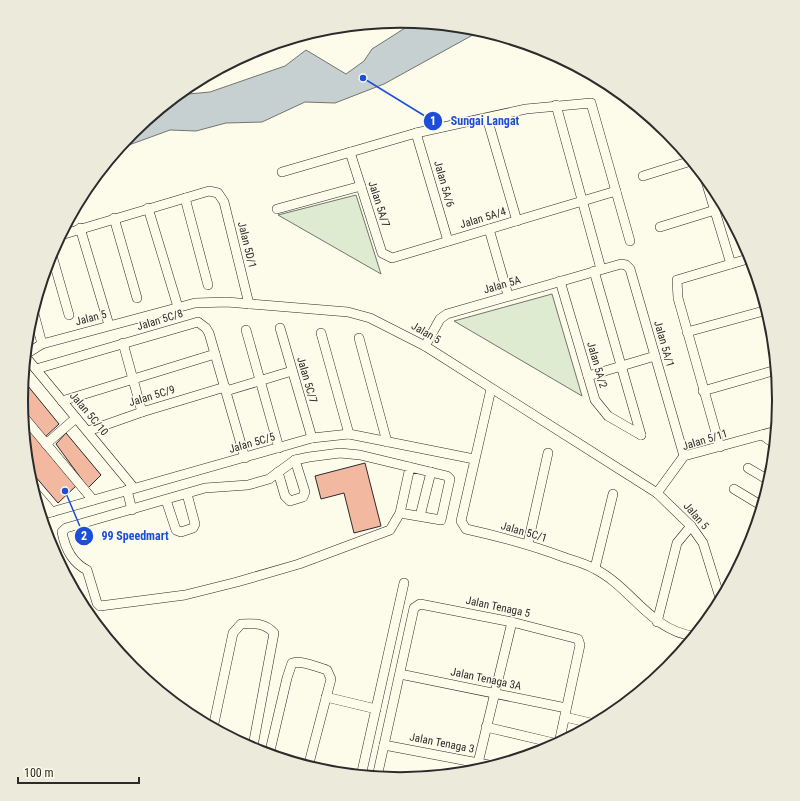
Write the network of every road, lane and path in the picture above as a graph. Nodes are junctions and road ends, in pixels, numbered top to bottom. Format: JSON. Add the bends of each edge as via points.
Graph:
{"nodes":[{"id":1,"x":556,"y":105,"type":"junction"},
{"id":2,"x":487,"y":118,"type":"junction"},
{"id":3,"x":416,"y":133,"type":"junction"},
{"id":4,"x":350,"y":152,"type":"junction"},
{"id":5,"x":686,"y":163,"type":"edge"},
{"id":6,"x":282,"y":172,"type":"dead end"},
{"id":7,"x":643,"y":176,"type":"dead end"},
{"id":8,"x":361,"y":186,"type":"junction"},
{"id":9,"x":616,"y":191,"type":"junction"},
{"id":10,"x":711,"y":197,"type":"edge"},
{"id":11,"x":185,"y":198,"type":"junction"},
{"id":12,"x":582,"y":201,"type":"junction"},
{"id":13,"x":148,"y":208,"type":"junction"},
{"id":14,"x":277,"y":209,"type":"dead end"},
{"id":15,"x":715,"y":210,"type":"junction"},
{"id":16,"x":114,"y":218,"type":"junction"},
{"id":17,"x":517,"y":221,"type":"junction"},
{"id":18,"x":660,"y":227,"type":"dead end"},
{"id":19,"x":80,"y":228,"type":"junction"},
{"id":20,"x":488,"y":229,"type":"junction"},
{"id":21,"x":68,"y":232,"type":"edge"},
{"id":22,"x":448,"y":241,"type":"junction"},
{"id":23,"x":630,"y":241,"type":"dead end"},
{"id":24,"x":392,"y":258,"type":"joint"},
{"id":25,"x":745,"y":260,"type":"edge"},
{"id":26,"x":55,"y":262,"type":"edge"},
{"id":27,"x":731,"y":264,"type":"junction"},
{"id":28,"x":598,"y":270,"type":"junction"},
{"id":29,"x":560,"y":281,"type":"junction"},
{"id":30,"x":208,"y":285,"type":"dead end"},
{"id":31,"x":508,"y":295,"type":"junction"},
{"id":32,"x":137,"y":298,"type":"dead end"},
{"id":33,"x":249,"y":304,"type":"junction"},
{"id":34,"x":178,"y":307,"type":"junction"},
{"id":35,"x":761,"y":312,"type":"edge"},
{"id":36,"x":69,"y":315,"type":"dead end"},
{"id":37,"x":36,"y":323,"type":"edge"},
{"id":38,"x":109,"y":325,"type":"junction"},
{"id":39,"x":280,"y":328,"type":"dead end"},
{"id":40,"x":246,"y":330,"type":"dead end"},
{"id":41,"x":687,"y":332,"type":"junction"},
{"id":42,"x":321,"y":333,"type":"dead end"},
{"id":43,"x":359,"y":338,"type":"dead end"},
{"id":44,"x":123,"y":343,"type":"junction"},
{"id":45,"x":42,"y":344,"type":"junction"},
{"id":46,"x":425,"y":346,"type":"junction"},
{"id":47,"x":31,"y":352,"type":"edge"},
{"id":48,"x":215,"y":354,"type":"junction"},
{"id":49,"x":655,"y":356,"type":"junction"},
{"id":50,"x":30,"y":361,"type":"edge"},
{"id":51,"x":621,"y":366,"type":"junction"},
{"id":52,"x":36,"y":369,"type":"junction"},
{"id":53,"x":292,"y":370,"type":"junction"},
{"id":54,"x":771,"y":372,"type":"edge"},
{"id":55,"x":588,"y":376,"type":"junction"},
{"id":56,"x":132,"y":378,"type":"junction"},
{"id":57,"x":260,"y":381,"type":"junction"},
{"id":58,"x":225,"y":389,"type":"junction"},
{"id":59,"x":491,"y":389,"type":"junction"},
{"id":60,"x":703,"y":391,"type":"junction"},
{"id":61,"x":62,"y":401,"type":"junction"},
{"id":62,"x":142,"y":412,"type":"junction"},
{"id":63,"x":76,"y":418,"type":"junction"},
{"id":64,"x":29,"y":423,"type":"edge"},
{"id":65,"x":88,"y":431,"type":"junction"},
{"id":66,"x":770,"y":433,"type":"edge"},
{"id":67,"x":357,"y":436,"type":"junction"},
{"id":68,"x":762,"y":436,"type":"junction"},
{"id":69,"x":312,"y":438,"type":"junction"},
{"id":70,"x":770,"y":441,"type":"edge"},
{"id":71,"x":387,"y":442,"type":"junction"},
{"id":72,"x":46,"y":444,"type":"junction"},
{"id":73,"x":720,"y":447,"type":"junction"},
{"id":74,"x":279,"y":448,"type":"junction"},
{"id":75,"x":360,"y":451,"type":"junction"},
{"id":76,"x":548,"y":453,"type":"dead end"},
{"id":77,"x":684,"y":456,"type":"junction"},
{"id":78,"x":245,"y":458,"type":"junction"},
{"id":79,"x":474,"y":459,"type":"junction"},
{"id":80,"x":295,"y":460,"type":"junction"},
{"id":81,"x":410,"y":467,"type":"junction"},
{"id":82,"x":748,"y":468,"type":"dead end"},
{"id":83,"x":278,"y":472,"type":"junction"},
{"id":84,"x":431,"y":472,"type":"junction"},
{"id":85,"x":764,"y":477,"type":"edge"},
{"id":86,"x":130,"y":489,"type":"junction"},
{"id":87,"x":734,"y":489,"type":"dead end"},
{"id":88,"x":657,"y":493,"type":"junction"},
{"id":89,"x":187,"y":494,"type":"junction"},
{"id":90,"x":613,"y":494,"type":"dead end"},
{"id":91,"x":42,"y":500,"type":"edge"},
{"id":92,"x":93,"y":500,"type":"junction"},
{"id":93,"x":166,"y":500,"type":"junction"},
{"id":94,"x":757,"y":503,"type":"edge"},
{"id":95,"x":132,"y":510,"type":"junction"},
{"id":96,"x":52,"y":512,"type":"junction"},
{"id":97,"x":400,"y":513,"type":"junction"},
{"id":98,"x":46,"y":514,"type":"edge"},
{"id":99,"x":420,"y":516,"type":"junction"},
{"id":100,"x":692,"y":526,"type":"junction"},
{"id":101,"x":528,"y":543,"type":"junction"},
{"id":102,"x":595,"y":568,"type":"junction"},
{"id":103,"x":404,"y":583,"type":"dead end"},
{"id":104,"x":718,"y":593,"type":"edge"},
{"id":105,"x":512,"y":622,"type":"junction"},
{"id":106,"x":657,"y":622,"type":"junction"},
{"id":107,"x":689,"y":635,"type":"edge"},
{"id":108,"x":400,"y":674,"type":"junction"},
{"id":109,"x":494,"y":693,"type":"junction"},
{"id":110,"x":326,"y":697,"type":"junction"},
{"id":111,"x":376,"y":709,"type":"junction"},
{"id":112,"x":566,"y":712,"type":"junction"},
{"id":113,"x":589,"y":721,"type":"edge"},
{"id":114,"x":214,"y":723,"type":"edge"},
{"id":115,"x":486,"y":727,"type":"junction"},
{"id":116,"x":560,"y":736,"type":"edge"},
{"id":117,"x":254,"y":742,"type":"edge"},
{"id":118,"x":548,"y":742,"type":"edge"},
{"id":119,"x":384,"y":745,"type":"junction"},
{"id":120,"x":270,"y":749,"type":"edge"},
{"id":121,"x":309,"y":761,"type":"edge"},
{"id":122,"x":480,"y":763,"type":"edge"},
{"id":123,"x":476,"y":764,"type":"edge"},
{"id":124,"x":362,"y":770,"type":"edge"},
{"id":125,"x":378,"y":772,"type":"edge"}],
"edges":[{"from":1,"to":2,"type":"street"},
{"from":1,"to":9,"type":"street","via":[[591,103]]},
{"from":1,"to":12,"type":"street"},
{"from":2,"to":3,"type":"street"},
{"from":2,"to":17,"type":"street"},
{"from":3,"to":4,"type":"street"},
{"from":3,"to":22,"type":"street","name":"Jalan 5A/6"},
{"from":4,"to":6,"type":"street"},
{"from":4,"to":8,"type":"street","name":"Jalan 5A/7"},
{"from":5,"to":7,"type":"street"},
{"from":8,"to":14,"type":"street"},
{"from":8,"to":24,"type":"street","name":"Jalan 5A/7","via":[[382,253]]},
{"from":9,"to":12,"type":"street","name":"Jalan 5A/4"},
{"from":9,"to":23,"type":"street"},
{"from":10,"to":15,"type":"street"},
{"from":11,"to":13,"type":"street"},
{"from":11,"to":30,"type":"street"},
{"from":11,"to":33,"type":"street","name":"Jalan 5D/1","via":[[209,191],[218,193],[224,202]]},
{"from":12,"to":17,"type":"street","name":"Jalan 5A/4"},
{"from":12,"to":28,"type":"street"},
{"from":13,"to":16,"type":"street"},
{"from":13,"to":34,"type":"street"},
{"from":15,"to":18,"type":"street"},
{"from":15,"to":27,"type":"street"},
{"from":16,"to":19,"type":"street"},
{"from":16,"to":32,"type":"street"},
{"from":17,"to":20,"type":"street","name":"Jalan 5A/4"},
{"from":19,"to":21,"type":"street"},
{"from":19,"to":38,"type":"street"},
{"from":20,"to":22,"type":"street","name":"Jalan 5A/4"},
{"from":20,"to":31,"type":"street"},
{"from":22,"to":24,"type":"street","name":"Jalan 5A/4"},
{"from":25,"to":27,"type":"street"},
{"from":26,"to":36,"type":"street"},
{"from":27,"to":41,"type":"street","via":[[677,280],[678,298]]},
{"from":28,"to":29,"type":"street","name":"Jalan 5A"},
{"from":28,"to":49,"type":"street","name":"Jalan 5A/1","via":[[621,264],[630,269]]},
{"from":28,"to":51,"type":"street"},
{"from":29,"to":31,"type":"street","name":"Jalan 5A"},
{"from":29,"to":55,"type":"street","name":"Jalan 5A/2"},
{"from":31,"to":46,"type":"street","name":"Jalan 5A","via":[[443,316]]},
{"from":33,"to":34,"type":"street","name":"Jalan 5","via":[[213,301]]},
{"from":33,"to":46,"type":"street","name":"Jalan 5","via":[[355,314],[390,326]]},
{"from":34,"to":38,"type":"street","name":"Jalan 5"},
{"from":35,"to":41,"type":"street"},
{"from":37,"to":45,"type":"street"},
{"from":38,"to":45,"type":"street","name":"Jalan 5"},
{"from":39,"to":53,"type":"street","name":"Jalan 5C/7"},
{"from":40,"to":57,"type":"street"},
{"from":41,"to":60,"type":"street"},
{"from":42,"to":67,"type":"street"},
{"from":43,"to":71,"type":"street"},
{"from":44,"to":48,"type":"street","name":"Jalan 5C/8","via":[[198,322],[206,328]]},
{"from":44,"to":52,"type":"street","name":"Jalan 5C/8"},
{"from":44,"to":56,"type":"street"},
{"from":45,"to":47,"type":"street","name":"Jalan 5"},
{"from":46,"to":59,"type":"street","name":"Jalan 5"},
{"from":48,"to":56,"type":"street"},
{"from":48,"to":58,"type":"street","name":"Jalan 5C/8"},
{"from":49,"to":51,"type":"street"},
{"from":49,"to":77,"type":"street","name":"Jalan 5A/1"},
{"from":50,"to":52,"type":"street","name":"Jalan 5C/10"},
{"from":51,"to":55,"type":"street"},
{"from":51,"to":55,"type":"street","name":"Jalan 5A/2","via":[[641,435],[608,416],[601,409],[595,400]]},
{"from":52,"to":61,"type":"street","name":"Jalan 5C/10"},
{"from":53,"to":57,"type":"street","name":"Jalan 5C/9"},
{"from":53,"to":69,"type":"street","name":"Jalan 5C/7"},
{"from":54,"to":60,"type":"street"},
{"from":56,"to":61,"type":"street"},
{"from":56,"to":62,"type":"street"},
{"from":57,"to":58,"type":"street","name":"Jalan 5C/9"},
{"from":57,"to":74,"type":"street"},
{"from":58,"to":62,"type":"street","name":"Jalan 5C/9"},
{"from":58,"to":78,"type":"street","name":"Jalan 5C/8"},
{"from":59,"to":79,"type":"street","name":"Jalan 5C/1"},
{"from":59,"to":88,"type":"street","name":"Jalan 5"},
{"from":60,"to":73,"type":"street"},
{"from":61,"to":63,"type":"street","name":"Jalan 5C/10"},
{"from":62,"to":65,"type":"street","name":"Jalan 5C/9"},
{"from":63,"to":65,"type":"street","name":"Jalan 5C/10"},
{"from":63,"to":72,"type":"street"},
{"from":64,"to":72,"type":"street"},
{"from":65,"to":86,"type":"street","name":"Jalan 5C/10"},
{"from":66,"to":68,"type":"street","name":"Jalan 5/11"},
{"from":67,"to":69,"type":"street","name":"Jalan 5C/5"},
{"from":67,"to":71,"type":"street","name":"Jalan 5C/5"},
{"from":67,"to":75,"type":"street"},
{"from":68,"to":70,"type":"street"},
{"from":68,"to":73,"type":"street","name":"Jalan 5/11"},
{"from":69,"to":74,"type":"street","name":"Jalan 5C/5"},
{"from":71,"to":79,"type":"street","name":"Jalan 5C/5"},
{"from":72,"to":92,"type":"street"},
{"from":73,"to":77,"type":"street","name":"Jalan 5/11"},
{"from":74,"to":78,"type":"street","name":"Jalan 5C/5"},
{"from":75,"to":80,"type":"street"},
{"from":75,"to":81,"type":"street"},
{"from":76,"to":101,"type":"street"},
{"from":77,"to":88,"type":"street","name":"Jalan 5/11"},
{"from":78,"to":86,"type":"street","name":"Jalan 5C/5"},
{"from":79,"to":101,"type":"street","name":"Jalan 5C/1","via":[[462,526]]},
{"from":80,"to":83,"type":"street"},
{"from":80,"to":83,"type":"street","via":[[305,492],[303,497],[290,501],[285,496]]},
{"from":81,"to":84,"type":"street"},
{"from":81,"to":97,"type":"street"},
{"from":82,"to":85,"type":"street"},
{"from":83,"to":89,"type":"street","via":[[269,479],[248,485],[205,488]]},
{"from":84,"to":99,"type":"street"},
{"from":84,"to":99,"type":"street","via":[[450,479],[441,520]]},
{"from":86,"to":92,"type":"street","name":"Jalan 5C/5"},
{"from":86,"to":95,"type":"street"},
{"from":87,"to":94,"type":"street"},
{"from":88,"to":100,"type":"street","name":"Jalan 5"},
{"from":89,"to":93,"type":"street"},
{"from":89,"to":93,"type":"street","via":[[195,524],[193,528],[181,532],[176,530]]},
{"from":90,"to":102,"type":"street"},
{"from":91,"to":96,"type":"street"},
{"from":92,"to":96,"type":"street","name":"Jalan 5C/5"},
{"from":93,"to":95,"type":"street"},
{"from":95,"to":97,"type":"street","via":[[66,528],[62,532],[73,560],[87,570],[100,606],[185,595],[299,564],[390,530]]},
{"from":96,"to":98,"type":"street","name":"Jalan 5C/5"},
{"from":97,"to":99,"type":"street"},
{"from":100,"to":104,"type":"street","name":"Jalan 5","via":[[703,543]]},
{"from":100,"to":106,"type":"street","via":[[677,543]]},
{"from":101,"to":102,"type":"street","name":"Jalan 5C/1"},
{"from":102,"to":106,"type":"street","name":"Jalan 5C/1"},
{"from":103,"to":111,"type":"street"},
{"from":105,"to":108,"type":"street","name":"Jalan Tenaga 5","via":[[420,604],[414,608]]},
{"from":105,"to":109,"type":"street"},
{"from":105,"to":112,"type":"street","name":"Jalan Tenaga 5","via":[[578,639],[580,645]]},
{"from":106,"to":107,"type":"street","name":"Jalan 5C/1","via":[[677,633]]},
{"from":108,"to":109,"type":"street","name":"Jalan Tenaga 3A"},
{"from":108,"to":119,"type":"street"},
{"from":109,"to":112,"type":"street","name":"Jalan Tenaga 3A"},
{"from":109,"to":115,"type":"street"},
{"from":110,"to":111,"type":"street"},
{"from":110,"to":120,"type":"street","via":[[331,679],[327,670],[298,662],[292,663]]},
{"from":110,"to":121,"type":"street"},
{"from":111,"to":124,"type":"street"},
{"from":112,"to":113,"type":"street","name":"Jalan Tenaga 3A"},
{"from":112,"to":116,"type":"street"},
{"from":114,"to":117,"type":"street","via":[[233,633],[241,624],[254,623],[269,627],[274,633],[272,650]]},
{"from":115,"to":118,"type":"street"},
{"from":115,"to":122,"type":"street"},
{"from":119,"to":123,"type":"street","name":"Jalan Tenaga 3"},
{"from":119,"to":125,"type":"street"}]}
